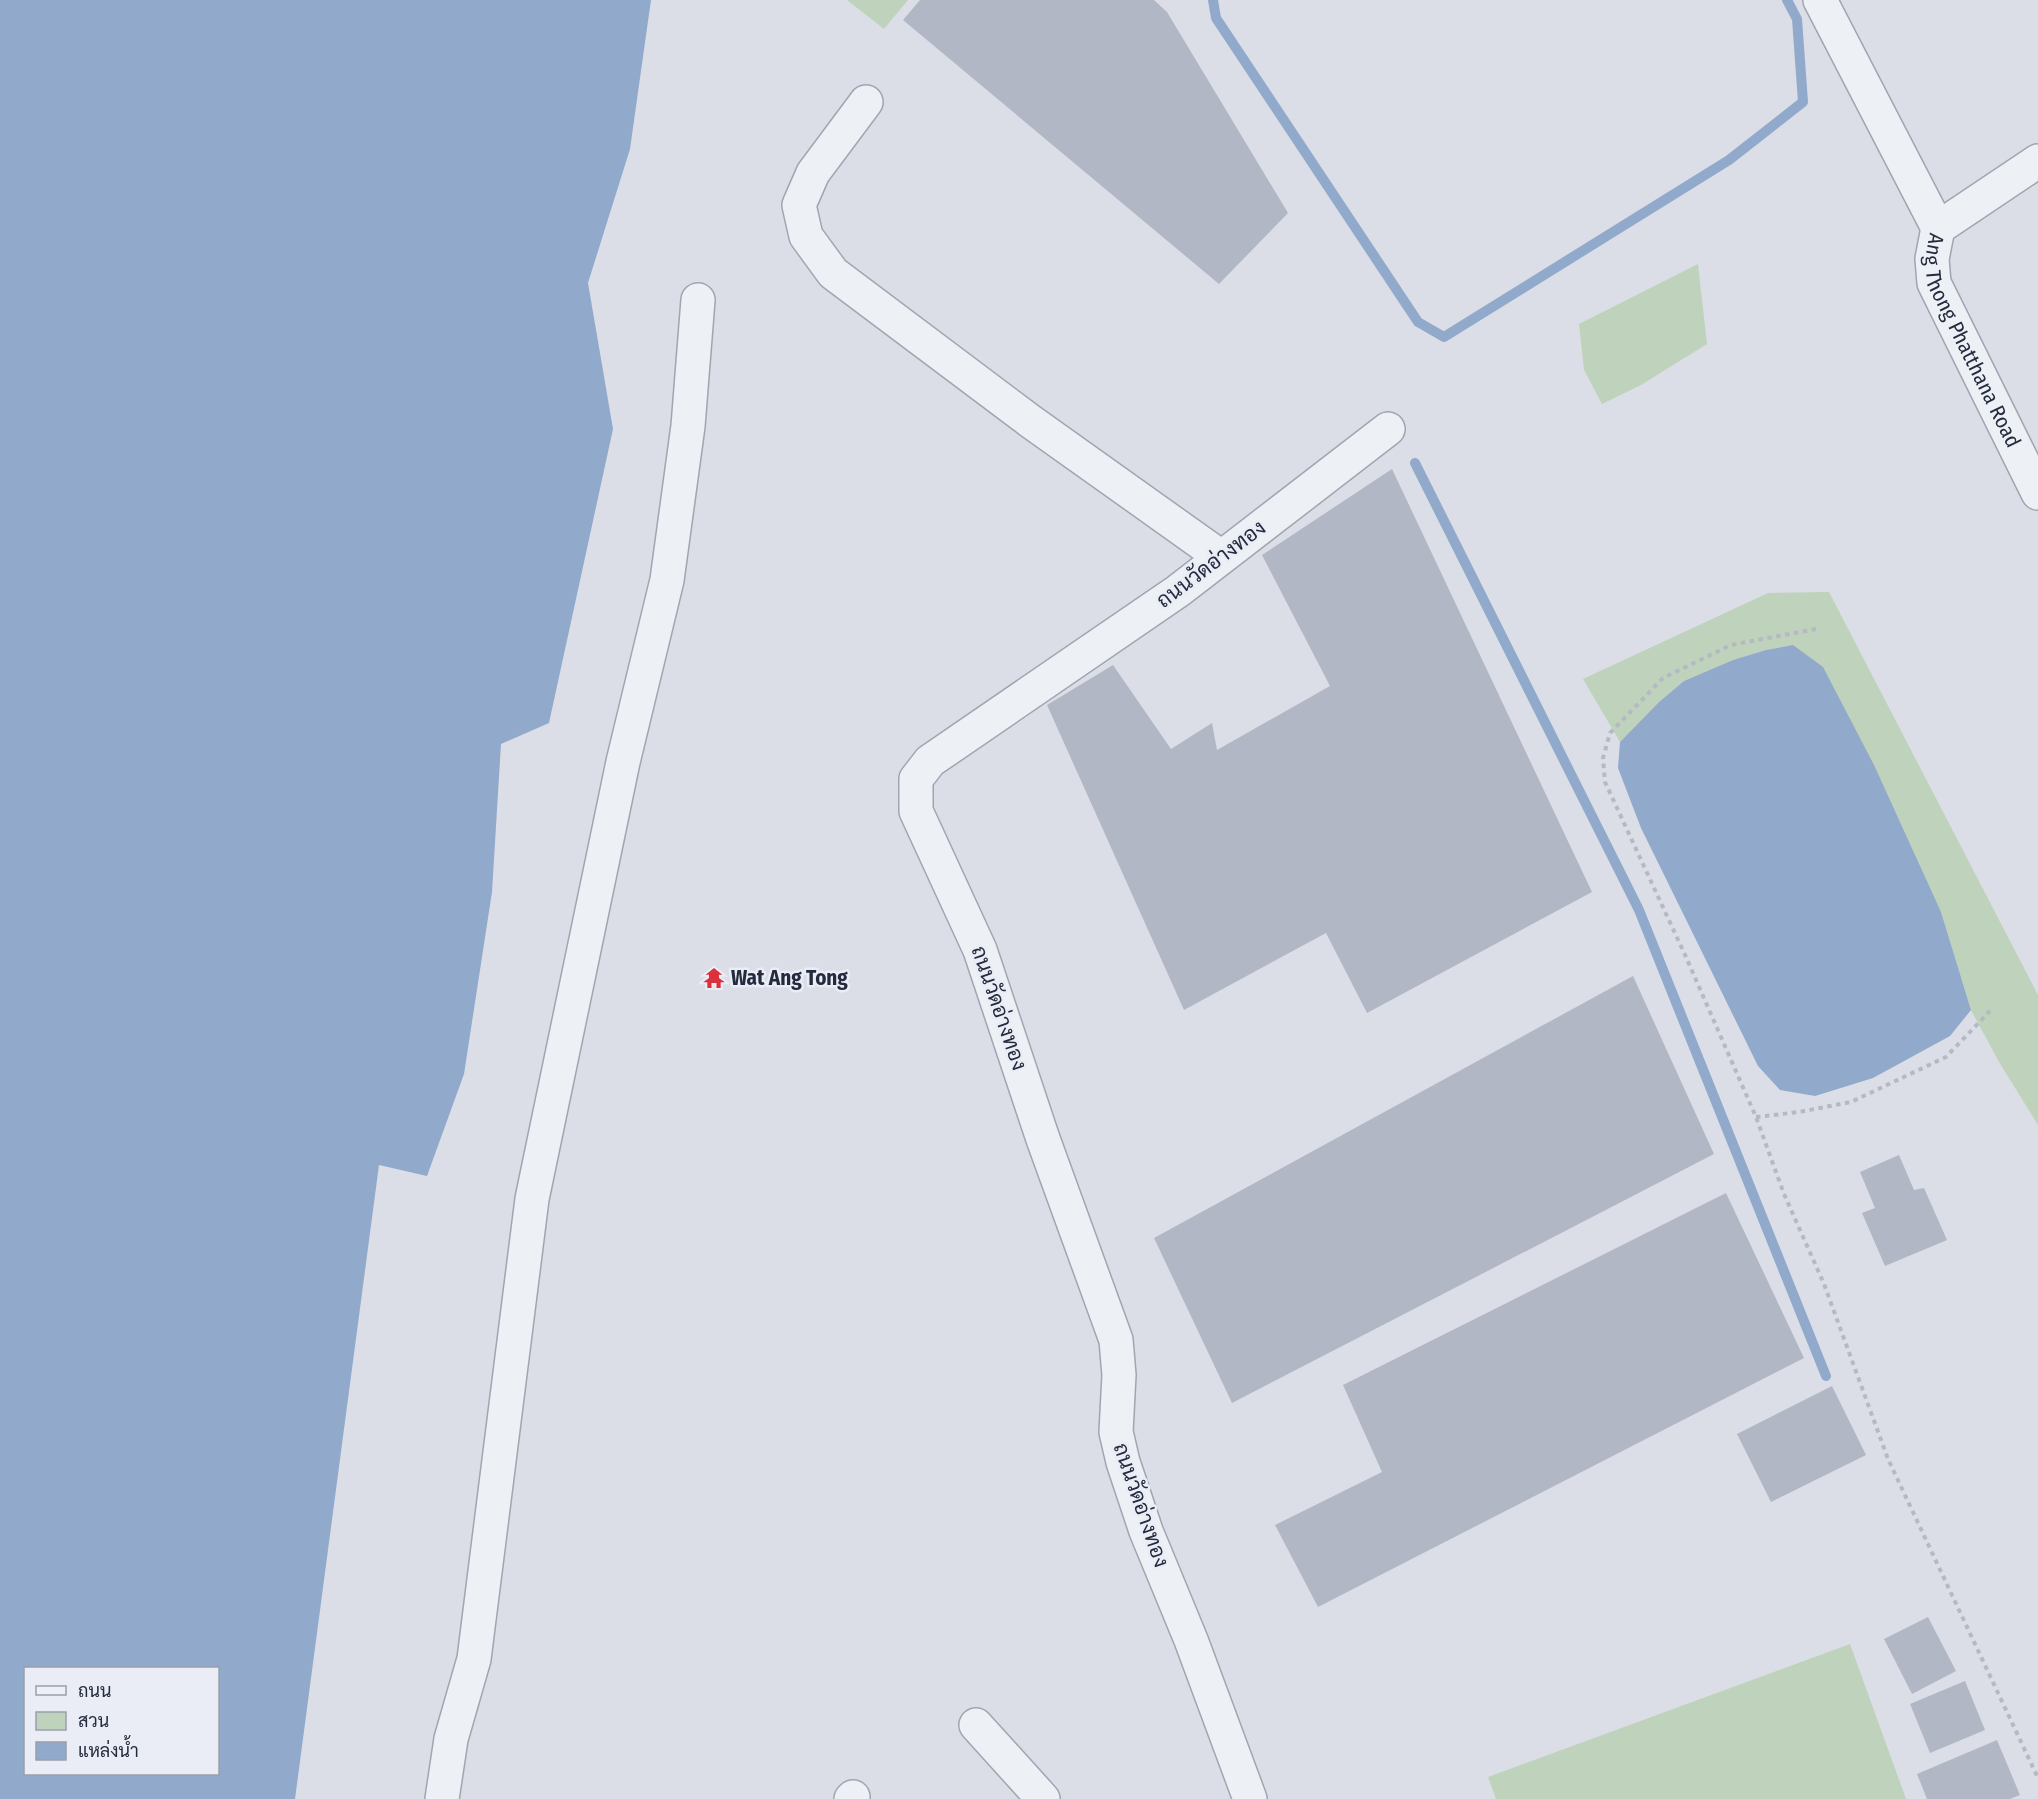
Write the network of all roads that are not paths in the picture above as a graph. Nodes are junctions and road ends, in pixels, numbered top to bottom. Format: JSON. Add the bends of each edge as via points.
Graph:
{"nodes":[{"id":1,"x":1820,"y":0,"type":"edge"},
{"id":2,"x":866,"y":102,"type":"dead end"},
{"id":3,"x":2038,"y":161,"type":"edge"},
{"id":4,"x":1938,"y":228,"type":"junction"},
{"id":5,"x":698,"y":300,"type":"dead end"},
{"id":6,"x":1388,"y":429,"type":"dead end"},
{"id":7,"x":2038,"y":493,"type":"edge"},
{"id":8,"x":1221,"y":557,"type":"junction"},
{"id":9,"x":976,"y":1725,"type":"dead end"},
{"id":10,"x":442,"y":1799,"type":"edge"},
{"id":11,"x":1043,"y":1799,"type":"edge"},
{"id":12,"x":1250,"y":1799,"type":"edge"}],
"edges":[{"from":1,"to":4,"type":"street"},
{"from":2,"to":8,"type":"street","via":[[813,173],[799,205],[806,236],[832,273],[1029,421]]},
{"from":3,"to":4,"type":"street","name":"Ang Thong Phatthana Road"},
{"from":4,"to":7,"type":"street","name":"Ang Thong Phatthana Road","via":[[1932,259],[1934,283]]},
{"from":5,"to":10,"type":"street","via":[[688,426],[667,580],[623,762],[532,1199],[474,1659],[451,1739]]},
{"from":6,"to":8,"type":"street","name":"ถนนวัดอ่างทอง"},
{"from":8,"to":12,"type":"street","name":"ถนนวัดอ่างทอง","via":[[1178,591],[930,760],[916,779],[915,794],[916,811],[980,950],[1116,1340],[1116,1432],[1123,1462]]},
{"from":9,"to":11,"type":"street"}]}
